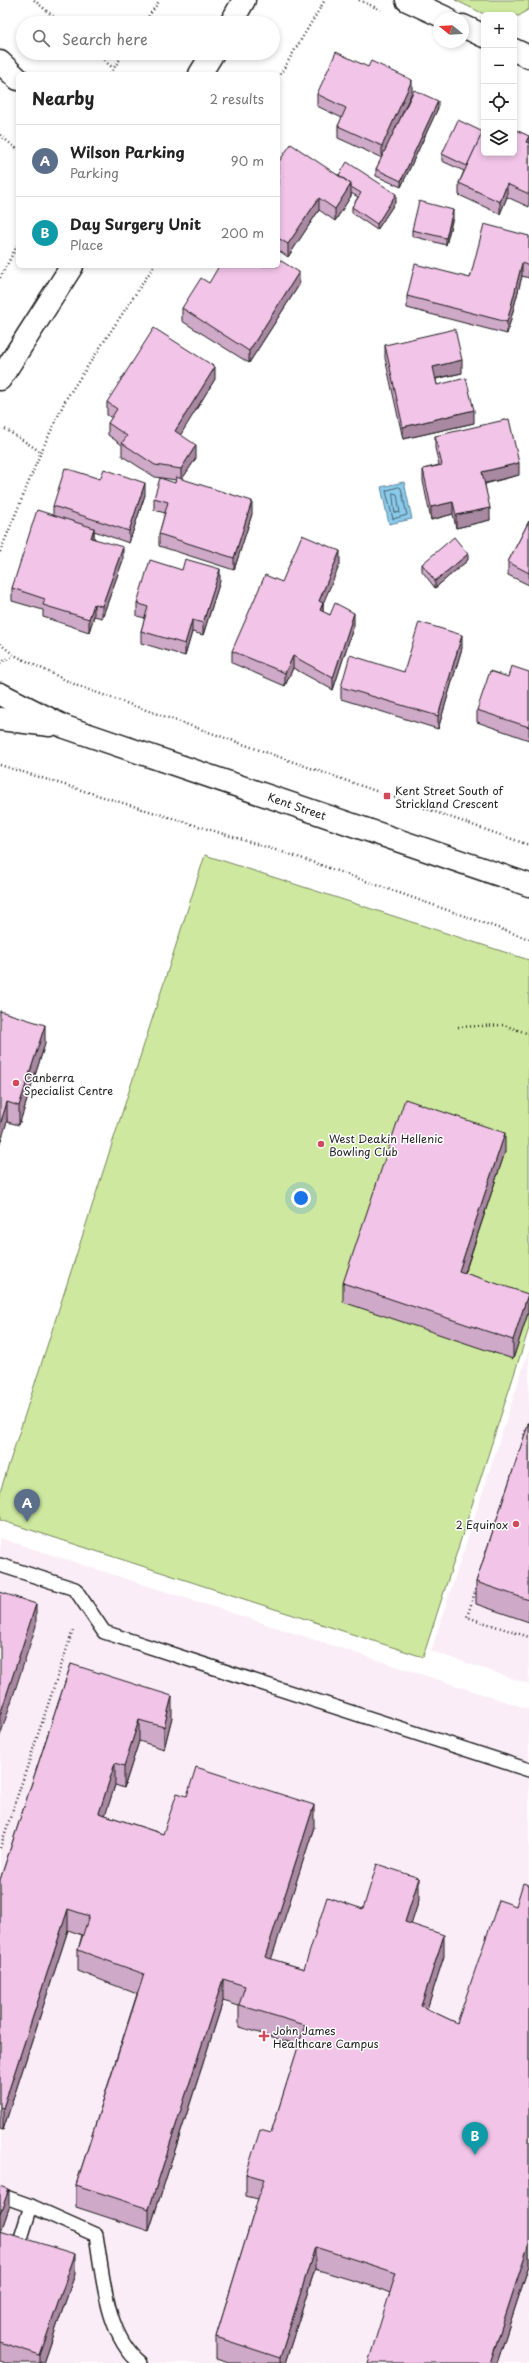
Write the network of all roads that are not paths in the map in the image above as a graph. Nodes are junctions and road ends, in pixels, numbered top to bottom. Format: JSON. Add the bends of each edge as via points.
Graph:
{"nodes":[{"id":1,"x":244,"y":0,"type":"edge"},
{"id":2,"x":407,"y":0,"type":"edge"},
{"id":3,"x":433,"y":12,"type":"edge"},
{"id":4,"x":235,"y":16,"type":"edge"},
{"id":5,"x":469,"y":29,"type":"edge"},
{"id":6,"x":481,"y":35,"type":"edge"},
{"id":7,"x":209,"y":60,"type":"edge"},
{"id":8,"x":0,"y":62,"type":"edge"},
{"id":9,"x":201,"y":72,"type":"edge"},
{"id":10,"x":16,"y":77,"type":"edge"},
{"id":11,"x":71,"y":268,"type":"edge"},
{"id":12,"x":0,"y":379,"type":"edge"},
{"id":13,"x":0,"y":694,"type":"edge"},
{"id":14,"x":0,"y":719,"type":"edge"},
{"id":15,"x":65,"y":727,"type":"junction"},
{"id":16,"x":529,"y":885,"type":"edge"},
{"id":17,"x":0,"y":1565,"type":"edge"},
{"id":18,"x":529,"y":1770,"type":"edge"},
{"id":19,"x":0,"y":2195,"type":"edge"},
{"id":20,"x":30,"y":2206,"type":"junction"},
{"id":21,"x":16,"y":2256,"type":"edge"},
{"id":22,"x":140,"y":2363,"type":"edge"}],
"edges":[{"from":1,"to":4,"type":"main road"},
{"from":2,"to":3,"type":"main road"},
{"from":5,"to":6,"type":"main road"},
{"from":7,"to":9,"type":"main road"},
{"from":8,"to":10,"type":"main road"},
{"from":11,"to":12,"type":"main road"},
{"from":13,"to":15,"type":"main road","name":"Kent Street"},
{"from":14,"to":15,"type":"main road","name":"Kent Street"},
{"from":15,"to":16,"type":"main road","name":"Kent Street"},
{"from":17,"to":18,"type":"lane","via":[[75,1589],[104,1632]]},
{"from":19,"to":20,"type":"lane"},
{"from":20,"to":21,"type":"lane"},
{"from":20,"to":22,"type":"lane","via":[[96,2235],[108,2309],[129,2354]]}]}
